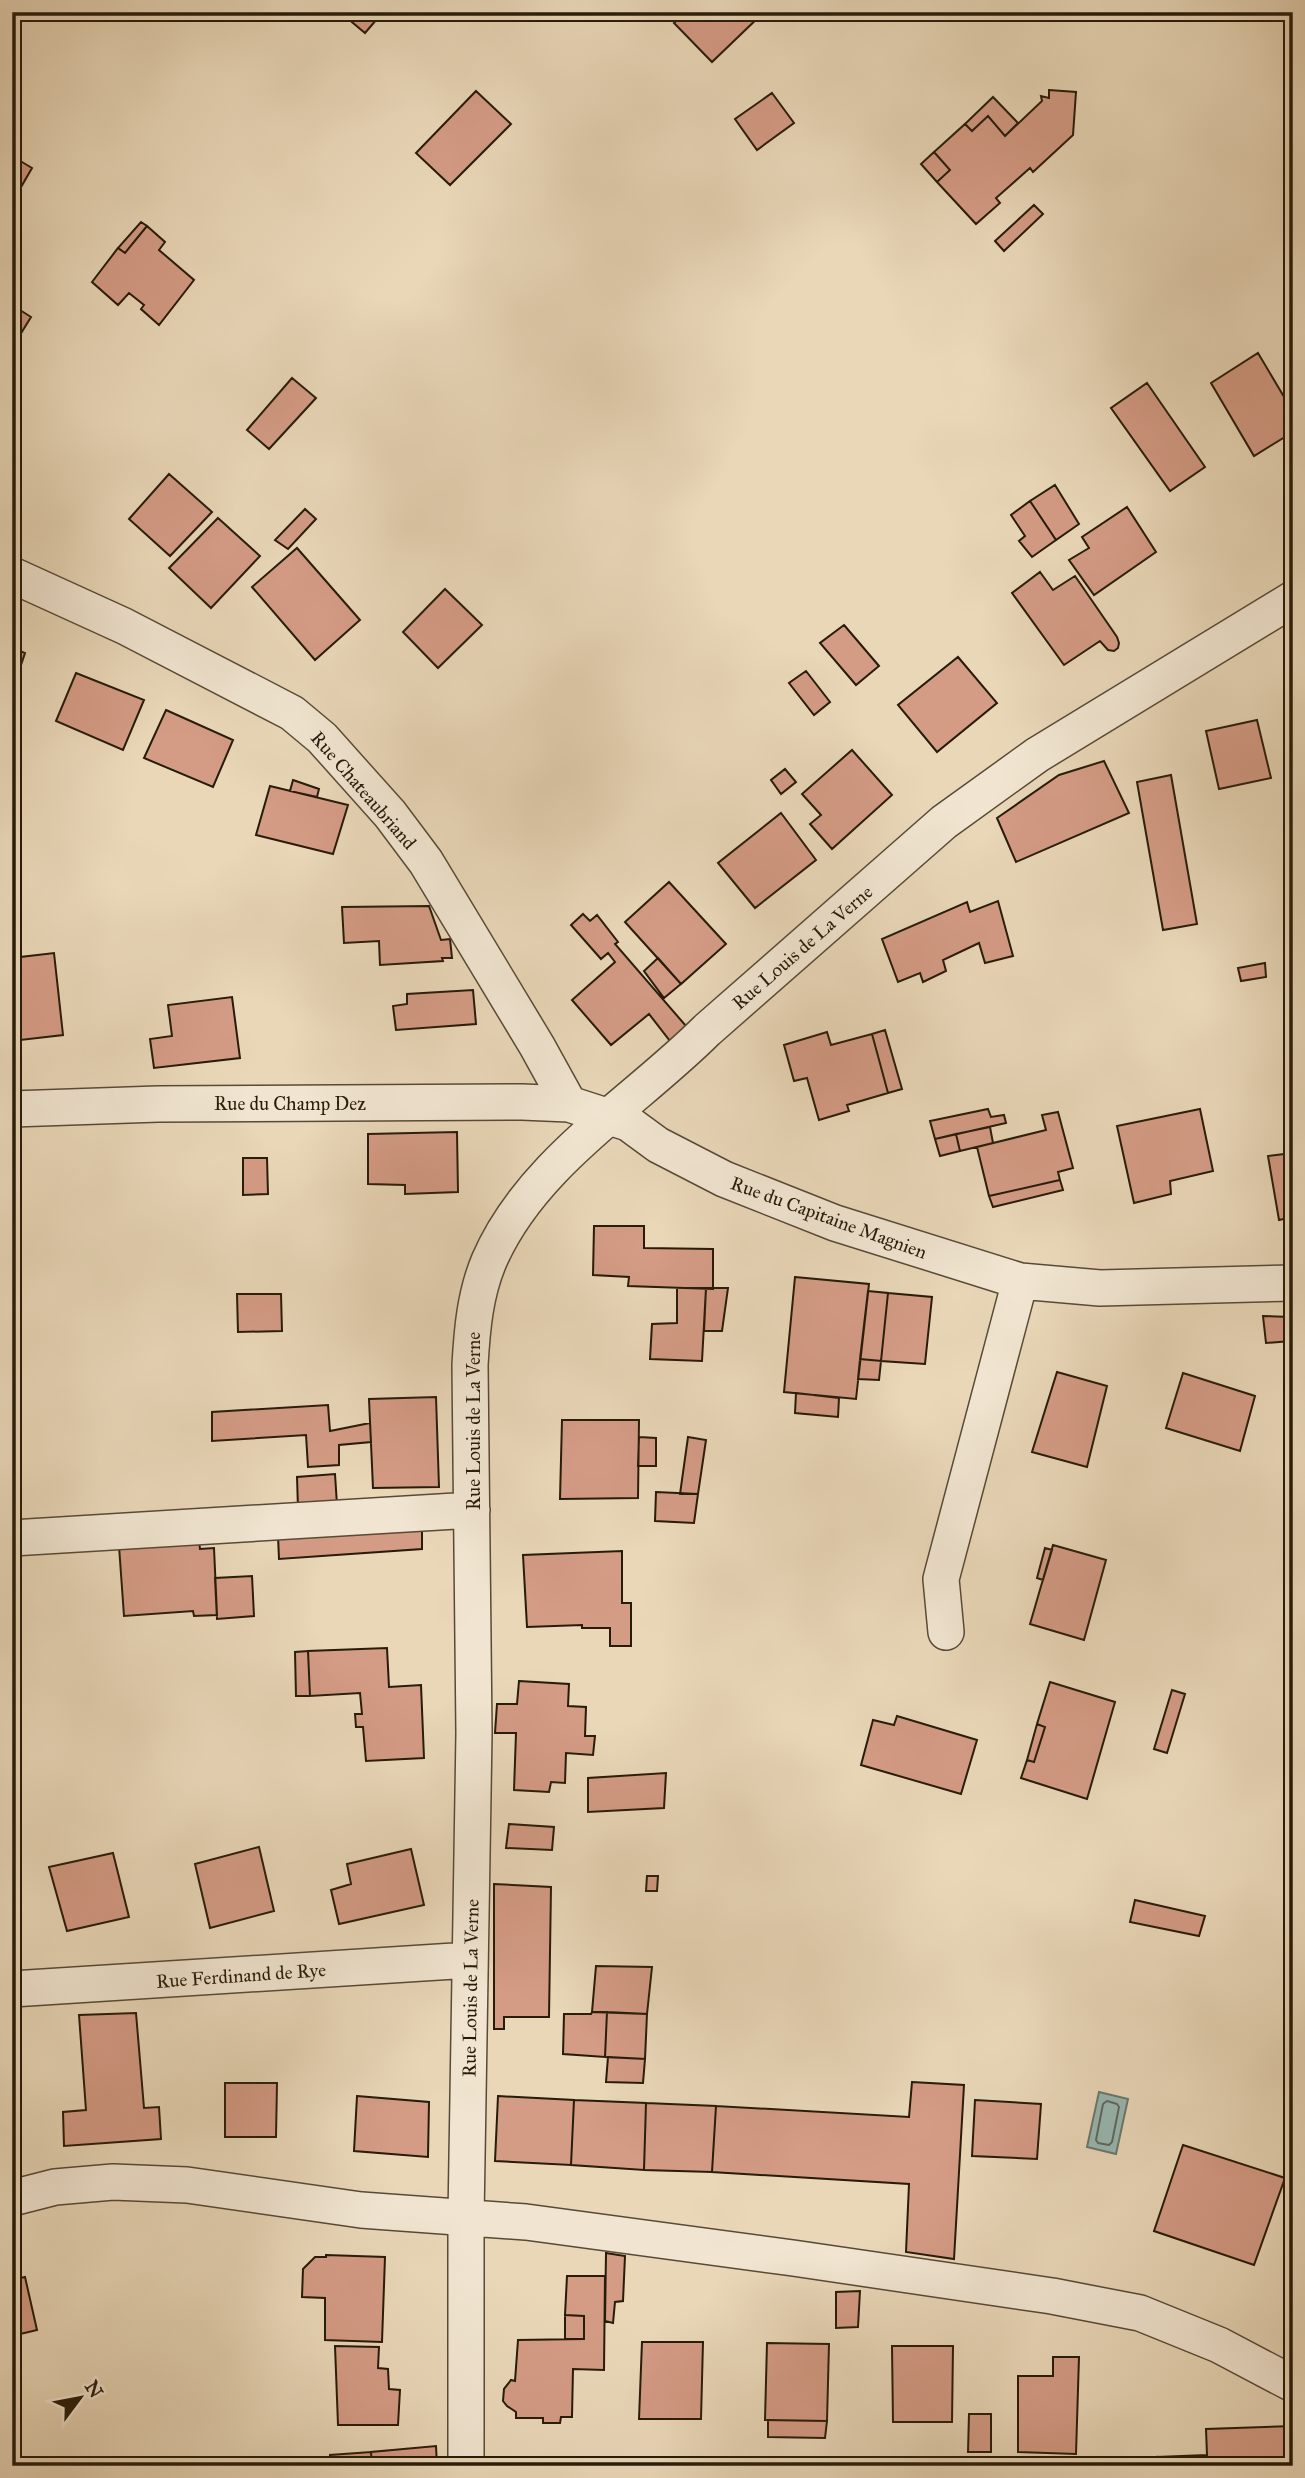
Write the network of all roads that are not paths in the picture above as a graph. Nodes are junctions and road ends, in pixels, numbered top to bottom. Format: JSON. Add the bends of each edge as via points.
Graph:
{"nodes":[{"id":1,"x":12,"y":575,"type":"edge"},
{"id":2,"x":1293,"y":599,"type":"edge"},
{"id":3,"x":569,"y":1104,"type":"junction"},
{"id":4,"x":12,"y":1109,"type":"edge"},
{"id":5,"x":608,"y":1116,"type":"junction"},
{"id":6,"x":1020,"y":1281,"type":"junction"},
{"id":7,"x":1293,"y":1283,"type":"edge"},
{"id":8,"x":472,"y":1510,"type":"junction"},
{"id":9,"x":12,"y":1538,"type":"edge"},
{"id":10,"x":946,"y":1632,"type":"dead end"},
{"id":11,"x":470,"y":1961,"type":"junction"},
{"id":12,"x":12,"y":1989,"type":"edge"},
{"id":13,"x":12,"y":2198,"type":"edge"},
{"id":14,"x":466,"y":2218,"type":"junction"},
{"id":15,"x":1293,"y":2384,"type":"edge"},
{"id":16,"x":466,"y":2466,"type":"edge"}],
"edges":[{"from":1,"to":3,"type":"street","name":"Rue Chateaubriand","via":[[124,626],[292,713],[322,738],[426,862]]},
{"from":2,"to":5,"type":"street","name":"Rue Louis de La Verne","via":[[1037,755],[944,822]]},
{"from":3,"to":4,"type":"street","name":"Rue du Champ Dez","via":[[158,1104]]},
{"from":3,"to":5,"type":"street"},
{"from":5,"to":6,"type":"street","name":"Rue du Capitaine Magnien","via":[[724,1179],[835,1223]]},
{"from":5,"to":8,"type":"street","name":"Rue Louis de La Verne","via":[[531,1192],[488,1263],[472,1327]]},
{"from":6,"to":7,"type":"street","name":"Rue du Capitaine Magnien","via":[[1100,1287]]},
{"from":6,"to":10,"type":"street","via":[[941,1579]]},
{"from":8,"to":9,"type":"street"},
{"from":8,"to":11,"type":"street","name":"Rue Louis de La Verne"},
{"from":11,"to":12,"type":"street","name":"Rue Ferdinand de Rye"},
{"from":11,"to":14,"type":"street","name":"Rue Louis de La Verne"},
{"from":13,"to":14,"type":"street","via":[[67,2186],[150,2183],[361,2210]]},
{"from":14,"to":15,"type":"street","via":[[793,2258],[1096,2303],[1140,2313],[1219,2345]]},
{"from":14,"to":16,"type":"street","name":"Rue Louis de La Verne"}]}
